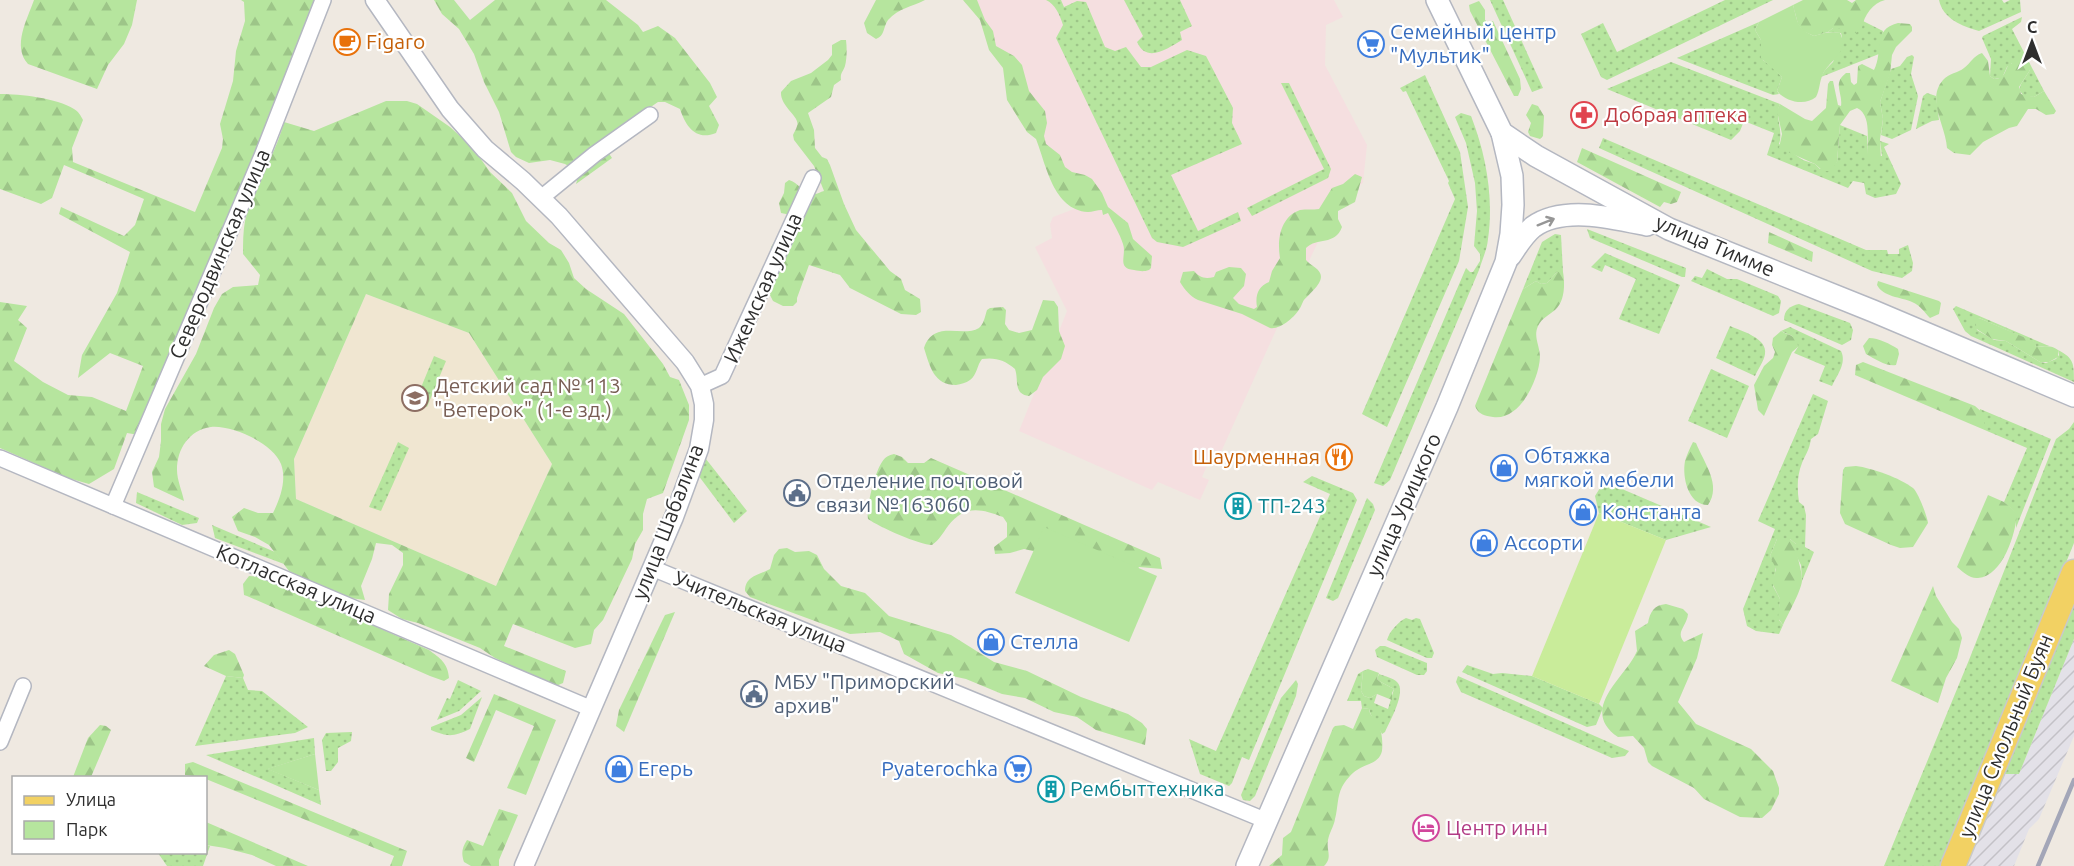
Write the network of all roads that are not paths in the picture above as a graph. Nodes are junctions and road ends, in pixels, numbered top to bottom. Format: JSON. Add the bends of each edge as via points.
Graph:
{"nodes":[{"id":1,"x":323,"y":0,"type":"edge"},
{"id":2,"x":375,"y":0,"type":"edge"},
{"id":3,"x":1437,"y":0,"type":"edge"},
{"id":4,"x":650,"y":115,"type":"dead end"},
{"id":5,"x":1502,"y":134,"type":"junction"},
{"id":6,"x":813,"y":178,"type":"dead end"},
{"id":7,"x":541,"y":198,"type":"junction"},
{"id":8,"x":1669,"y":230,"type":"junction"},
{"id":9,"x":1506,"y":262,"type":"junction"},
{"id":10,"x":700,"y":386,"type":"junction"},
{"id":11,"x":2074,"y":396,"type":"edge"},
{"id":12,"x":0,"y":458,"type":"edge"},
{"id":13,"x":113,"y":506,"type":"junction"},
{"id":14,"x":652,"y":568,"type":"junction"},
{"id":15,"x":2074,"y":572,"type":"edge"},
{"id":16,"x":23,"y":686,"type":"dead end"},
{"id":17,"x":592,"y":709,"type":"junction"},
{"id":18,"x":0,"y":742,"type":"edge"},
{"id":19,"x":1267,"y":821,"type":"junction"},
{"id":20,"x":524,"y":866,"type":"edge"},
{"id":21,"x":1247,"y":866,"type":"edge"},
{"id":22,"x":1953,"y":866,"type":"edge"}],
"edges":[{"from":1,"to":13,"type":"street","name":"Северодвинская улица","via":[[262,156]]},
{"from":2,"to":7,"type":"street","name":"улица Шабалина","via":[[450,109],[484,149]]},
{"from":3,"to":5,"type":"main road"},
{"from":4,"to":7,"type":"street"},
{"from":5,"to":8,"type":"main road","name":"улица Тимме"},
{"from":5,"to":9,"type":"main road","name":"улица Урицкого","via":[[1513,197]]},
{"from":6,"to":10,"type":"street","name":"Ижемская улица","via":[[722,376]]},
{"from":7,"to":10,"type":"street","name":"улица Шабалина","via":[[685,362]]},
{"from":9,"to":8,"type":"main road","one_way":true,"via":[[1533,227],[1556,218],[1602,216]]},
{"from":8,"to":11,"type":"main road","name":"улица Тимме"},
{"from":9,"to":19,"type":"main road","name":"улица Урицкого"},
{"from":10,"to":14,"type":"street","name":"улица Шабалина","via":[[704,420],[699,448]]},
{"from":12,"to":13,"type":"street","name":"Котласская улица"},
{"from":13,"to":17,"type":"street","name":"Котласская улица"},
{"from":14,"to":17,"type":"street","name":"улица Шабалина"},
{"from":14,"to":19,"type":"street","name":"Учительская улица"},
{"from":15,"to":22,"type":"main road","name":"улица Смольный Буян"},
{"from":16,"to":18,"type":"street"},
{"from":17,"to":20,"type":"street","name":"улица Шабалина"},
{"from":19,"to":21,"type":"main road","name":"улица Урицкого"}]}
